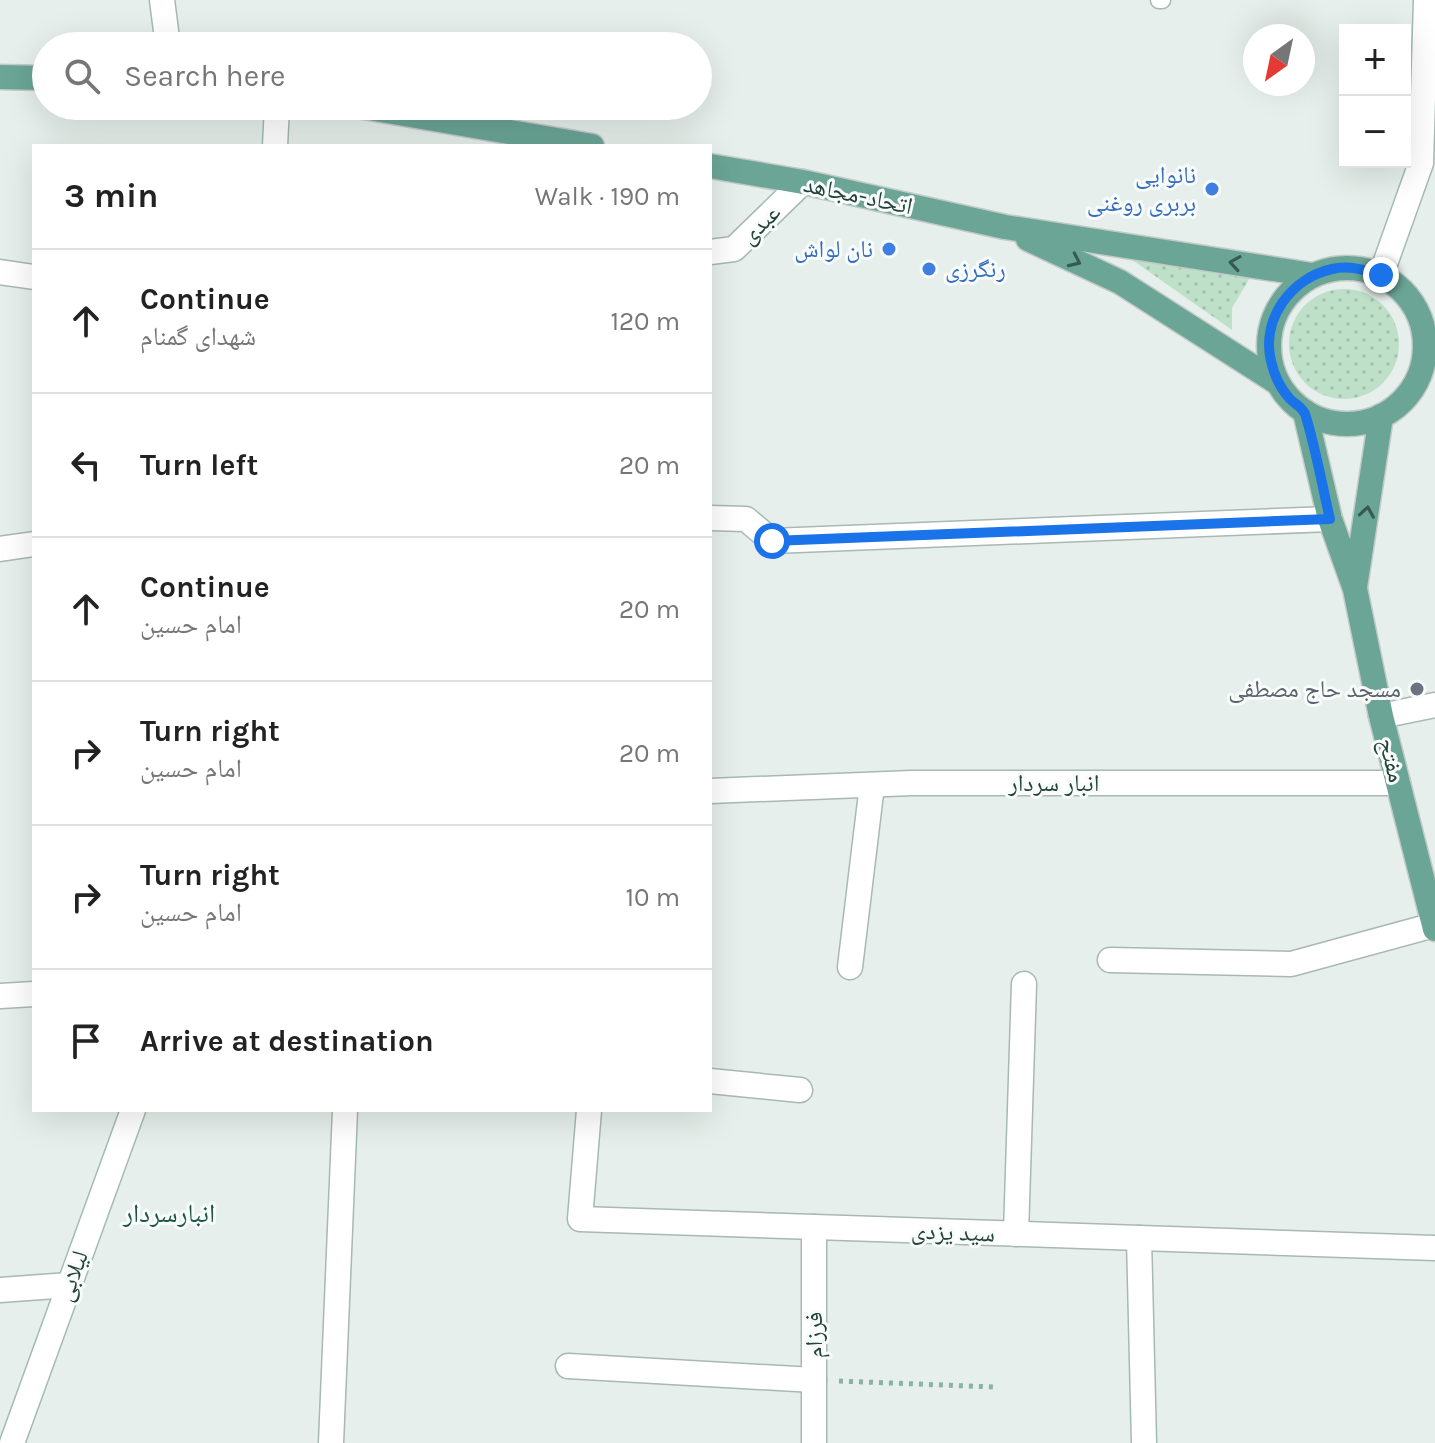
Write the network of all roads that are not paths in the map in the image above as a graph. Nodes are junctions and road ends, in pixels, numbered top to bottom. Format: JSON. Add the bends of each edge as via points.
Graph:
{"nodes":[{"id":1,"x":162,"y":0,"type":"edge"},
{"id":2,"x":1426,"y":0,"type":"edge"},
{"id":3,"x":166,"y":32,"type":"edge"},
{"id":4,"x":0,"y":77,"type":"edge"},
{"id":5,"x":32,"y":78,"type":"edge"},
{"id":6,"x":276,"y":120,"type":"edge"},
{"id":7,"x":440,"y":120,"type":"edge"},
{"id":8,"x":275,"y":144,"type":"edge"},
{"id":9,"x":580,"y":144,"type":"edge"},
{"id":10,"x":712,"y":166,"type":"edge"},
{"id":11,"x":803,"y":182,"type":"junction"},
{"id":12,"x":1005,"y":227,"type":"junction"},
{"id":13,"x":712,"y":252,"type":"edge"},
{"id":14,"x":0,"y":272,"type":"edge"},
{"id":15,"x":1312,"y":275,"type":"junction"},
{"id":16,"x":1381,"y":275,"type":"junction"},
{"id":17,"x":32,"y":277,"type":"edge"},
{"id":18,"x":1430,"y":348,"type":"edge"},
{"id":19,"x":1278,"y":383,"type":"junction"},
{"id":20,"x":1305,"y":412,"type":"junction"},
{"id":21,"x":1381,"y":416,"type":"junction"},
{"id":22,"x":712,"y":518,"type":"edge"},
{"id":23,"x":1330,"y":519,"type":"junction"},
{"id":24,"x":32,"y":544,"type":"edge"},
{"id":25,"x":0,"y":549,"type":"edge"},
{"id":26,"x":1355,"y":589,"type":"junction"},
{"id":27,"x":1435,"y":705,"type":"edge"},
{"id":28,"x":1381,"y":716,"type":"junction"},
{"id":29,"x":1398,"y":783,"type":"junction"},
{"id":30,"x":872,"y":785,"type":"junction"},
{"id":31,"x":712,"y":791,"type":"edge"},
{"id":32,"x":1434,"y":927,"type":"edge"},
{"id":33,"x":1110,"y":960,"type":"dead end"},
{"id":34,"x":850,"y":967,"type":"dead end"},
{"id":35,"x":1024,"y":984,"type":"dead end"},
{"id":36,"x":32,"y":994,"type":"edge"},
{"id":37,"x":0,"y":996,"type":"edge"},
{"id":38,"x":712,"y":1081,"type":"edge"},
{"id":39,"x":800,"y":1090,"type":"dead end"},
{"id":40,"x":132,"y":1112,"type":"edge"},
{"id":41,"x":345,"y":1112,"type":"edge"},
{"id":42,"x":589,"y":1112,"type":"edge"},
{"id":43,"x":814,"y":1227,"type":"junction"},
{"id":44,"x":1016,"y":1234,"type":"junction"},
{"id":45,"x":1139,"y":1238,"type":"junction"},
{"id":46,"x":1435,"y":1248,"type":"edge"},
{"id":47,"x":69,"y":1285,"type":"junction"},
{"id":48,"x":0,"y":1290,"type":"edge"},
{"id":49,"x":568,"y":1366,"type":"dead end"},
{"id":50,"x":814,"y":1380,"type":"junction"},
{"id":51,"x":12,"y":1443,"type":"edge"},
{"id":52,"x":331,"y":1443,"type":"edge"},
{"id":53,"x":814,"y":1443,"type":"edge"},
{"id":54,"x":1144,"y":1443,"type":"edge"}],
"edges":[{"from":1,"to":3,"type":"street"},
{"from":2,"to":16,"type":"street","via":[[1421,163]]},
{"from":4,"to":5,"type":"main road"},
{"from":6,"to":8,"type":"street"},
{"from":7,"to":9,"type":"main road"},
{"from":10,"to":11,"type":"main road","name":"اتحاد-مجاهد"},
{"from":11,"to":12,"type":"main road","name":"اتحاد-مجاهد"},
{"from":11,"to":13,"type":"street","name":"عبدی","via":[[734,249]]},
{"from":15,"to":12,"type":"main road","one_way":true},
{"from":12,"to":19,"type":"main road","one_way":true,"via":[[1120,282]]},
{"from":14,"to":17,"type":"street"},
{"from":15,"to":16,"type":"main road","via":[[1358,268]]},
{"from":15,"to":19,"type":"main road","via":[[1277,310],[1269,334]]},
{"from":16,"to":18,"type":"main road","via":[[1414,304]]},
{"from":18,"to":21,"type":"main road","via":[[1414,388]]},
{"from":19,"to":20,"type":"main road"},
{"from":20,"to":21,"type":"main road","via":[[1329,422],[1356,424]]},
{"from":20,"to":23,"type":"main road"},
{"from":26,"to":21,"type":"main road","one_way":true},
{"from":22,"to":23,"type":"street","via":[[746,519],[772,541]]},
{"from":23,"to":26,"type":"main road"},
{"from":24,"to":25,"type":"street"},
{"from":26,"to":28,"type":"main road","name":"مفتح"},
{"from":27,"to":28,"type":"street"},
{"from":28,"to":29,"type":"main road","name":"مفتح"},
{"from":29,"to":30,"type":"street","name":"انبار سردار"},
{"from":29,"to":32,"type":"main road","name":"مفتح"},
{"from":30,"to":31,"type":"street","name":"انبار سردار"},
{"from":30,"to":34,"type":"street"},
{"from":32,"to":33,"type":"street","via":[[1291,964]]},
{"from":35,"to":44,"type":"street"},
{"from":36,"to":37,"type":"street"},
{"from":38,"to":39,"type":"street"},
{"from":40,"to":47,"type":"street","name":"لیلابی"},
{"from":41,"to":52,"type":"street"},
{"from":42,"to":43,"type":"street","name":"سید یزدی","via":[[580,1219]]},
{"from":43,"to":44,"type":"street","name":"سید یزدی"},
{"from":43,"to":50,"type":"street","name":"فرزام"},
{"from":44,"to":45,"type":"street","name":"سید یزدی"},
{"from":45,"to":46,"type":"street","name":"سید یزدی"},
{"from":45,"to":54,"type":"street"},
{"from":47,"to":48,"type":"street"},
{"from":47,"to":51,"type":"street","name":"لیلابی"},
{"from":49,"to":50,"type":"street"},
{"from":50,"to":53,"type":"street","name":"فرزام"}]}
